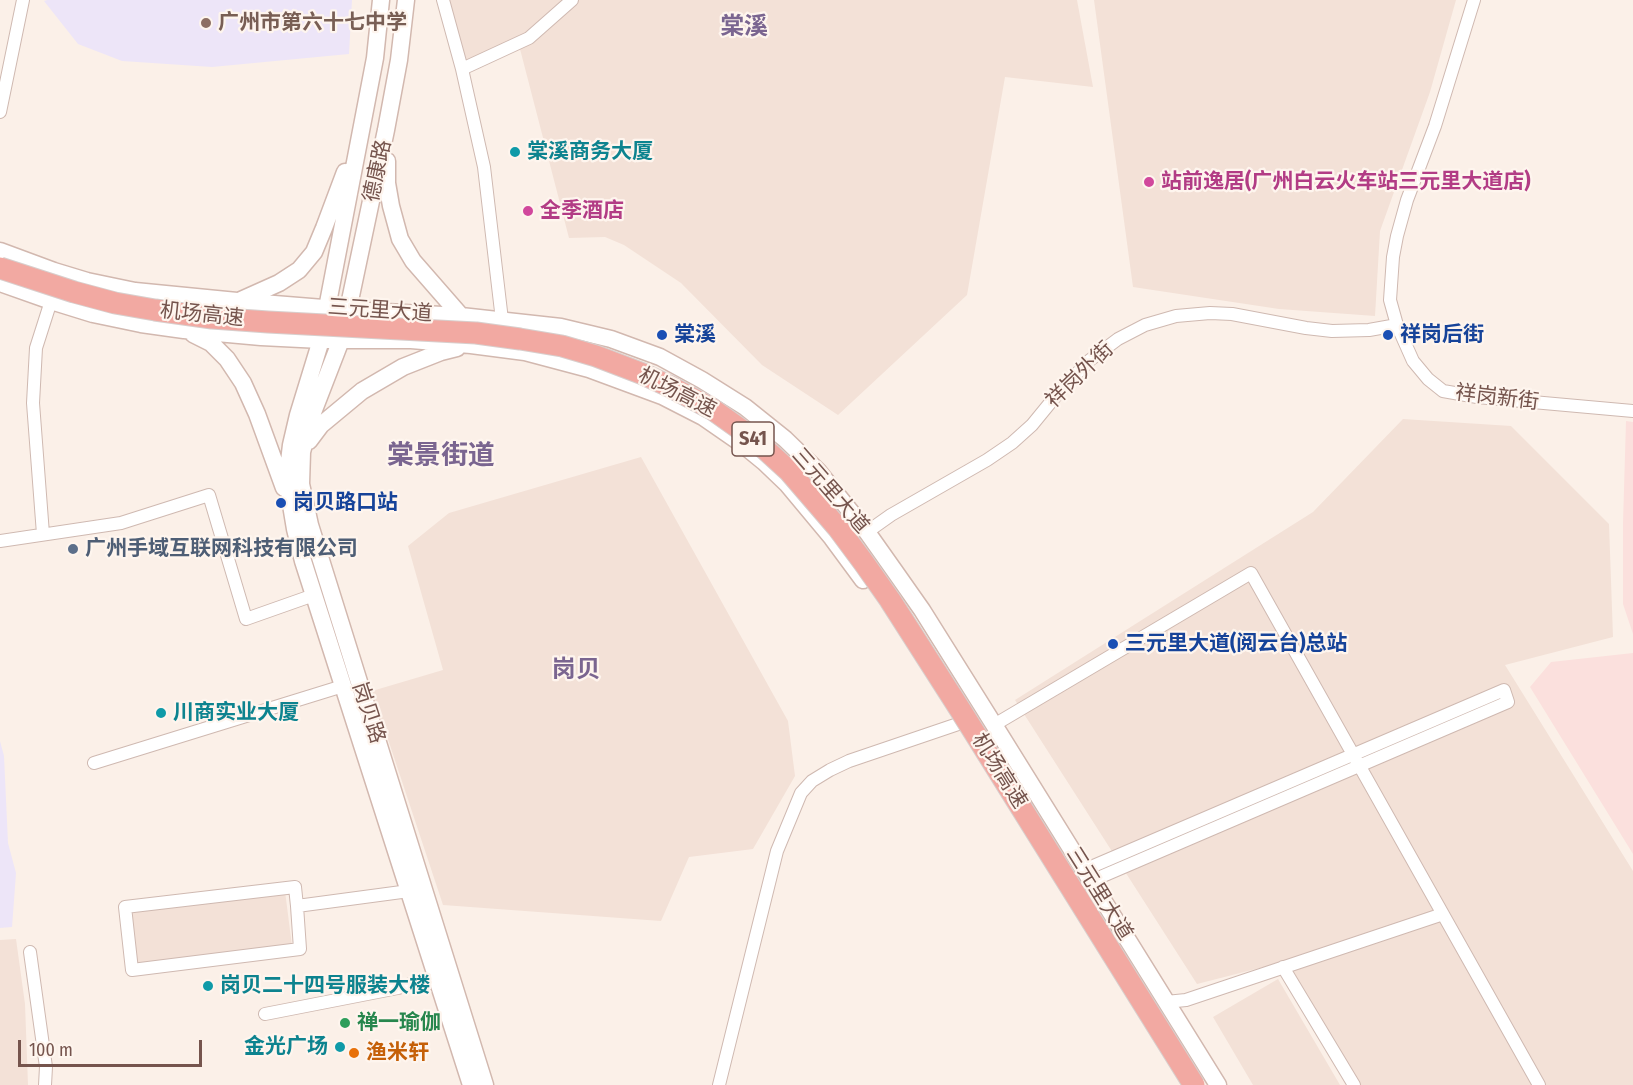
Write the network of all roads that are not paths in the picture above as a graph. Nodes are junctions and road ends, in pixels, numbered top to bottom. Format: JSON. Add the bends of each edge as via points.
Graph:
{"nodes":[{"id":1,"x":23,"y":0,"type":"edge"},
{"id":2,"x":381,"y":0,"type":"edge"},
{"id":3,"x":405,"y":0,"type":"edge"},
{"id":4,"x":443,"y":0,"type":"edge"},
{"id":5,"x":572,"y":0,"type":"edge"},
{"id":6,"x":1474,"y":0,"type":"edge"},
{"id":7,"x":462,"y":69,"type":"junction"},
{"id":8,"x":0,"y":112,"type":"edge"},
{"id":9,"x":362,"y":127,"type":"junction"},
{"id":10,"x":386,"y":130,"type":"junction"},
{"id":11,"x":0,"y":251,"type":"edge"},
{"id":12,"x":0,"y":268,"type":"edge"},
{"id":13,"x":0,"y":283,"type":"edge"},
{"id":14,"x":51,"y":301,"type":"junction"},
{"id":15,"x":237,"y":302,"type":"junction"},
{"id":16,"x":327,"y":308,"type":"junction"},
{"id":17,"x":348,"y":310,"type":"junction"},
{"id":18,"x":461,"y":316,"type":"junction"},
{"id":19,"x":495,"y":319,"type":"junction"},
{"id":20,"x":1397,"y":326,"type":"junction"},
{"id":21,"x":184,"y":330,"type":"junction"},
{"id":22,"x":321,"y":340,"type":"junction"},
{"id":23,"x":341,"y":340,"type":"junction"},
{"id":24,"x":479,"y":346,"type":"junction"},
{"id":25,"x":1633,"y":411,"type":"edge"},
{"id":26,"x":302,"y":452,"type":"junction"},
{"id":27,"x":291,"y":508,"type":"junction"},
{"id":28,"x":867,"y":532,"type":"junction"},
{"id":29,"x":43,"y":534,"type":"junction"},
{"id":30,"x":0,"y":541,"type":"edge"},
{"id":31,"x":314,"y":595,"type":"junction"},
{"id":32,"x":343,"y":686,"type":"junction"},
{"id":33,"x":958,"y":724,"type":"junction"},
{"id":34,"x":994,"y":724,"type":"junction"},
{"id":35,"x":1356,"y":760,"type":"junction"},
{"id":36,"x":94,"y":763,"type":"dead end"},
{"id":37,"x":1075,"y":855,"type":"junction"},
{"id":38,"x":1050,"y":870,"type":"junction"},
{"id":39,"x":1088,"y":876,"type":"junction"},
{"id":40,"x":409,"y":891,"type":"junction"},
{"id":41,"x":297,"y":906,"type":"junction"},
{"id":42,"x":1443,"y":914,"type":"junction"},
{"id":43,"x":30,"y":952,"type":"dead end"},
{"id":44,"x":1283,"y":967,"type":"junction"},
{"id":45,"x":443,"y":974,"type":"junction"},
{"id":46,"x":1166,"y":1002,"type":"junction"},
{"id":47,"x":265,"y":1014,"type":"dead end"},
{"id":48,"x":45,"y":1085,"type":"edge"},
{"id":49,"x":471,"y":1085,"type":"edge"},
{"id":50,"x":485,"y":1085,"type":"edge"},
{"id":51,"x":719,"y":1085,"type":"edge"},
{"id":52,"x":1183,"y":1085,"type":"edge"},
{"id":53,"x":1194,"y":1085,"type":"edge"},
{"id":54,"x":1218,"y":1085,"type":"edge"},
{"id":55,"x":1354,"y":1085,"type":"edge"},
{"id":56,"x":1539,"y":1085,"type":"edge"}],
"edges":[{"from":1,"to":8,"type":"street"},
{"from":2,"to":9,"type":"main road","name":"德康路"},
{"from":3,"to":10,"type":"main road","name":"德康路"},
{"from":4,"to":7,"type":"street"},
{"from":5,"to":7,"type":"street","via":[[530,38]]},
{"from":6,"to":20,"type":"street","name":"祥岗新街","via":[[1397,236],[1390,300]]},
{"from":7,"to":19,"type":"street","via":[[484,167]]},
{"from":9,"to":15,"type":"main road","via":[[314,252],[299,270]]},
{"from":9,"to":16,"type":"main road","name":"德康路"},
{"from":10,"to":17,"type":"main road","name":"德康路"},
{"from":10,"to":18,"type":"main road","via":[[387,183],[400,239],[413,261]]},
{"from":11,"to":15,"type":"main road","name":"三元里大道","via":[[112,287]]},
{"from":12,"to":53,"type":"highway","name":"机场高速","number":"S41","bridge":true,"via":[[115,303],[212,318],[476,333],[562,346],[643,374],[719,414],[789,471],[864,563]]},
{"from":13,"to":14,"type":"main road","name":"三元里大道"},
{"from":14,"to":21,"type":"main road","name":"三元里大道","via":[[115,319]]},
{"from":14,"to":29,"type":"street","via":[[36,348],[33,403]]},
{"from":15,"to":16,"type":"main road","name":"三元里大道"},
{"from":16,"to":17,"type":"main road","name":"三元里大道"},
{"from":16,"to":22,"type":"main road","name":"德康路"},
{"from":17,"to":18,"type":"main road","name":"三元里大道"},
{"from":17,"to":23,"type":"main road","name":"德康路"},
{"from":18,"to":19,"type":"main road","name":"三元里大道"},
{"from":19,"to":24,"type":"main road","via":[[480,328]]},
{"from":19,"to":28,"type":"main road","name":"三元里大道","via":[[561,327],[611,339],[660,357],[702,380],[745,407],[802,455]]},
{"from":20,"to":25,"type":"street","name":"祥岗新街","via":[[1413,361],[1443,391]]},
{"from":20,"to":28,"type":"street","name":"祥岗外街","via":[[1332,331],[1210,313],[1176,316],[1145,325],[1090,360],[1012,443]]},
{"from":21,"to":22,"type":"main road","name":"三元里大道"},
{"from":21,"to":27,"type":"main road","via":[[211,344],[243,383]]},
{"from":22,"to":23,"type":"main road","name":"三元里大道"},
{"from":22,"to":27,"type":"main road","name":"岗贝路","via":[[291,445]]},
{"from":23,"to":24,"type":"main road","name":"三元里大道","via":[[411,340]]},
{"from":23,"to":26,"type":"main road","name":"岗贝路"},
{"from":24,"to":26,"type":"main road","via":[[441,352],[362,391],[321,425]]},
{"from":24,"to":33,"type":"main road","name":"三元里大道","via":[[552,358],[629,383],[686,408],[742,444],[787,484],[832,538],[890,618]]},
{"from":26,"to":45,"type":"main road","name":"岗贝路","via":[[301,484],[309,525]]},
{"from":27,"to":31,"type":"main road","name":"岗贝路"},
{"from":28,"to":34,"type":"main road","name":"三元里大道"},
{"from":29,"to":30,"type":"street"},
{"from":29,"to":31,"type":"street","via":[[121,523],[209,495],[246,619]]},
{"from":31,"to":32,"type":"main road","name":"岗贝路"},
{"from":32,"to":36,"type":"street"},
{"from":32,"to":40,"type":"main road","name":"岗贝路"},
{"from":33,"to":38,"type":"main road","name":"三元里大道"},
{"from":33,"to":51,"type":"street","via":[[849,761],[812,781],[801,794],[777,851]]},
{"from":34,"to":35,"type":"street","via":[[1251,573]]},
{"from":34,"to":37,"type":"main road","name":"三元里大道"},
{"from":35,"to":35,"type":"street","via":[[1508,702],[1503,690]]},
{"from":35,"to":39,"type":"street"},
{"from":35,"to":42,"type":"street"},
{"from":37,"to":38,"type":"main road"},
{"from":37,"to":39,"type":"main road","name":"三元里大道"},
{"from":38,"to":52,"type":"main road","name":"三元里大道"},
{"from":39,"to":46,"type":"main road","name":"三元里大道"},
{"from":40,"to":41,"type":"street"},
{"from":40,"to":45,"type":"main road","name":"岗贝路"},
{"from":41,"to":41,"type":"street","via":[[300,949],[132,970],[125,907],[295,886]]},
{"from":42,"to":44,"type":"street"},
{"from":42,"to":56,"type":"street"},
{"from":43,"to":48,"type":"street","via":[[46,1067]]},
{"from":44,"to":46,"type":"street","via":[[1186,1000]]},
{"from":44,"to":55,"type":"street"},
{"from":45,"to":47,"type":"street","via":[[398,988]]},
{"from":45,"to":49,"type":"main road","name":"岗贝路"},
{"from":45,"to":50,"type":"main road","name":"岗贝路"},
{"from":46,"to":54,"type":"main road","name":"三元里大道"}]}
